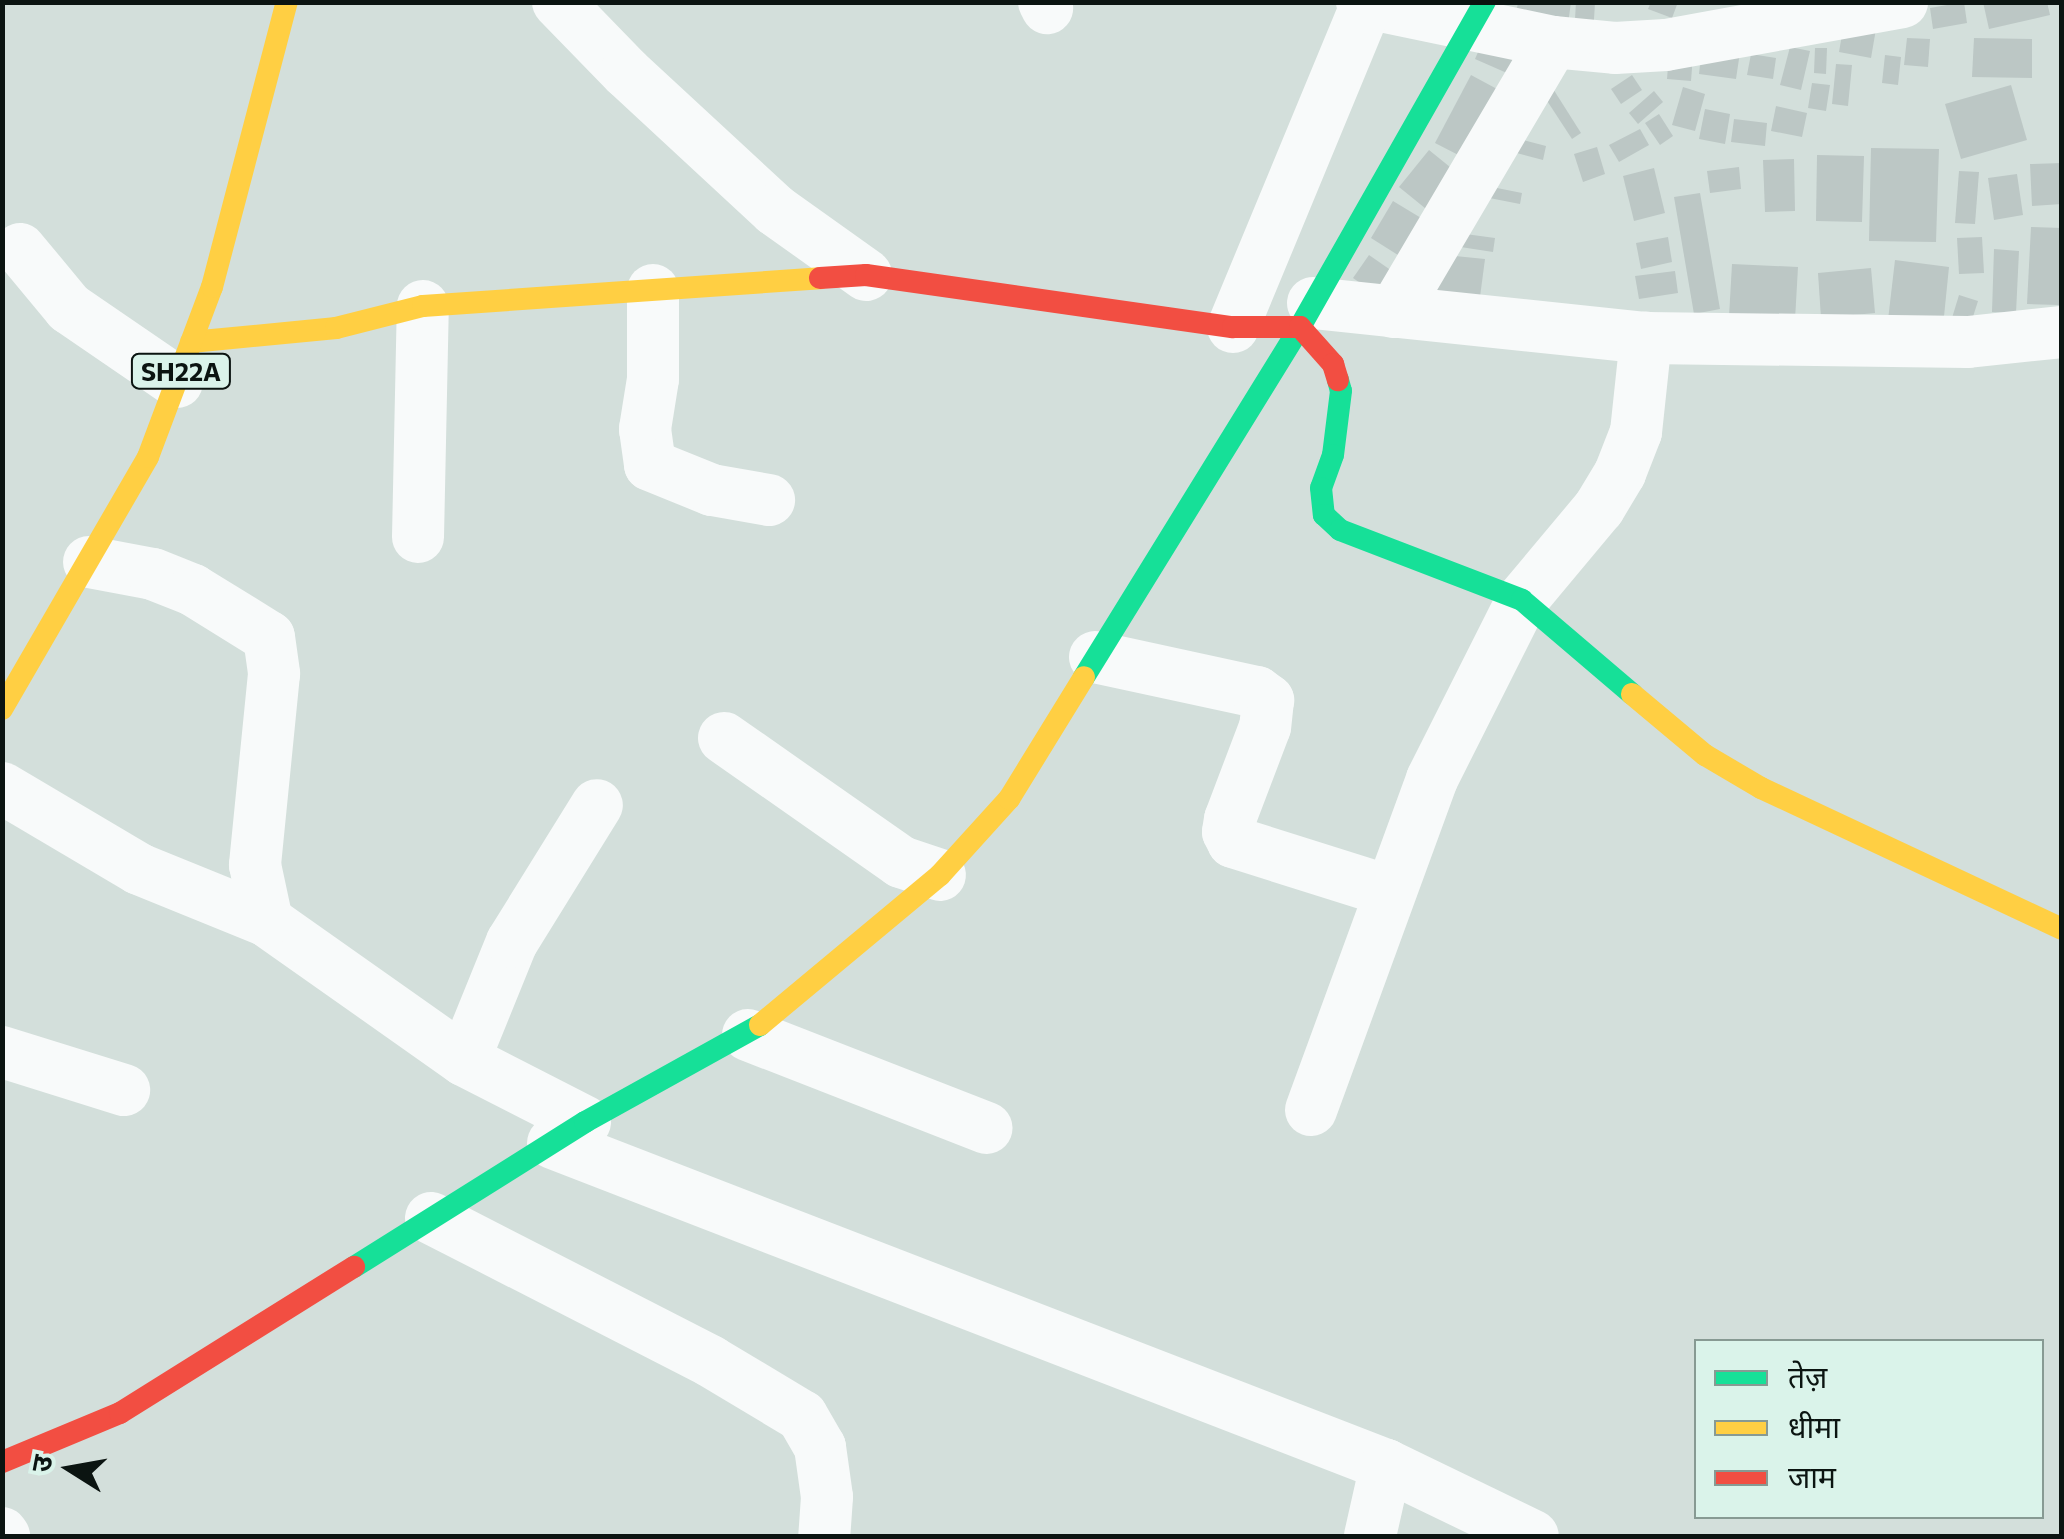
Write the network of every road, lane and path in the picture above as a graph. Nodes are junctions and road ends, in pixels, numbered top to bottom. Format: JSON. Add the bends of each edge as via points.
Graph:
{"nodes":[{"id":1,"x":287,"y":2,"type":"edge"},
{"id":2,"x":558,"y":2,"type":"edge"},
{"id":3,"x":1902,"y":2,"type":"edge"},
{"id":4,"x":1365,"y":3,"type":"edge"},
{"id":5,"x":1479,"y":14,"type":"edge"},
{"id":6,"x":1677,"y":24,"type":"edge"},
{"id":7,"x":1553,"y":42,"type":"junction"},
{"id":8,"x":20,"y":249,"type":"dead end"},
{"id":9,"x":866,"y":276,"type":"junction"},
{"id":10,"x":654,"y":290,"type":"junction"},
{"id":11,"x":423,"y":306,"type":"junction"},
{"id":12,"x":1394,"y":312,"type":"junction"},
{"id":13,"x":1307,"y":315,"type":"junction"},
{"id":14,"x":1232,"y":327,"type":"junction"},
{"id":15,"x":2062,"y":332,"type":"edge"},
{"id":16,"x":1646,"y":338,"type":"junction"},
{"id":17,"x":184,"y":362,"type":"junction"},
{"id":18,"x":769,"y":500,"type":"dead end"},
{"id":19,"x":418,"y":537,"type":"dead end"},
{"id":20,"x":89,"y":562,"type":"junction"},
{"id":21,"x":1522,"y":600,"type":"junction"},
{"id":22,"x":1094,"y":657,"type":"junction"},
{"id":23,"x":2,"y":709,"type":"edge"},
{"id":24,"x":724,"y":738,"type":"dead end"},
{"id":25,"x":2,"y":788,"type":"edge"},
{"id":26,"x":597,"y":806,"type":"dead end"},
{"id":27,"x":940,"y":875,"type":"junction"},
{"id":28,"x":1388,"y":891,"type":"junction"},
{"id":29,"x":267,"y":921,"type":"junction"},
{"id":30,"x":2062,"y":929,"type":"edge"},
{"id":31,"x":748,"y":1035,"type":"junction"},
{"id":32,"x":2,"y":1052,"type":"edge"},
{"id":33,"x":464,"y":1060,"type":"junction"},
{"id":34,"x":124,"y":1090,"type":"dead end"},
{"id":35,"x":1311,"y":1110,"type":"dead end"},
{"id":36,"x":988,"y":1128,"type":"dead end"},
{"id":37,"x":569,"y":1132,"type":"junction"},
{"id":38,"x":431,"y":1218,"type":"junction"},
{"id":39,"x":2,"y":1462,"type":"edge"},
{"id":40,"x":1386,"y":1465,"type":"junction"},
{"id":41,"x":824,"y":1536,"type":"edge"},
{"id":42,"x":1370,"y":1536,"type":"edge"},
{"id":43,"x":1533,"y":1536,"type":"edge"}],
"edges":[{"from":1,"to":17,"type":"street","number":"SH22A","via":[[212,287]]},
{"from":2,"to":9,"type":"street","via":[[775,210]]},
{"from":3,"to":6,"type":"street"},
{"from":4,"to":5,"type":"street"},
{"from":4,"to":14,"type":"street"},
{"from":5,"to":7,"type":"street"},
{"from":5,"to":13,"type":"street"},
{"from":6,"to":7,"type":"street","via":[[1615,48]]},
{"from":7,"to":12,"type":"street"},
{"from":8,"to":17,"type":"street","via":[[69,308]]},
{"from":9,"to":10,"type":"street"},
{"from":9,"to":14,"type":"street"},
{"from":10,"to":11,"type":"street"},
{"from":10,"to":18,"type":"street","via":[[645,428],[650,464],[712,490]]},
{"from":11,"to":17,"type":"street"},
{"from":11,"to":19,"type":"street"},
{"from":12,"to":13,"type":"street"},
{"from":12,"to":16,"type":"street"},
{"from":13,"to":14,"type":"street"},
{"from":13,"to":21,"type":"street","via":[[1341,391],[1322,488],[1324,515],[1340,530]]},
{"from":13,"to":22,"type":"street"},
{"from":15,"to":16,"type":"street","via":[[1968,342]]},
{"from":16,"to":21,"type":"street","via":[[1636,432],[1620,473]]},
{"from":17,"to":20,"type":"street","number":"SH22A","via":[[148,458]]},
{"from":20,"to":23,"type":"street","number":"SH22A"},
{"from":20,"to":29,"type":"street","via":[[154,574],[193,590],[268,637],[274,674],[255,865]]},
{"from":21,"to":28,"type":"street","via":[[1432,780]]},
{"from":21,"to":30,"type":"street","via":[[1705,754],[1761,788]]},
{"from":22,"to":27,"type":"street","via":[[1009,799]]},
{"from":22,"to":28,"type":"street","via":[[1257,692],[1268,700],[1265,727],[1230,819],[1234,842]]},
{"from":24,"to":27,"type":"street","via":[[901,862]]},
{"from":25,"to":29,"type":"street","via":[[139,869]]},
{"from":26,"to":33,"type":"street","via":[[512,942]]},
{"from":27,"to":31,"type":"street"},
{"from":28,"to":35,"type":"street"},
{"from":29,"to":33,"type":"street"},
{"from":31,"to":36,"type":"street"},
{"from":31,"to":37,"type":"street"},
{"from":32,"to":34,"type":"street"},
{"from":33,"to":37,"type":"street"},
{"from":37,"to":38,"type":"street"},
{"from":37,"to":40,"type":"street"},
{"from":38,"to":39,"type":"street","via":[[120,1413]]},
{"from":38,"to":41,"type":"street","via":[[710,1361],[802,1416],[820,1447]]},
{"from":40,"to":42,"type":"street"},
{"from":40,"to":43,"type":"street"}]}
